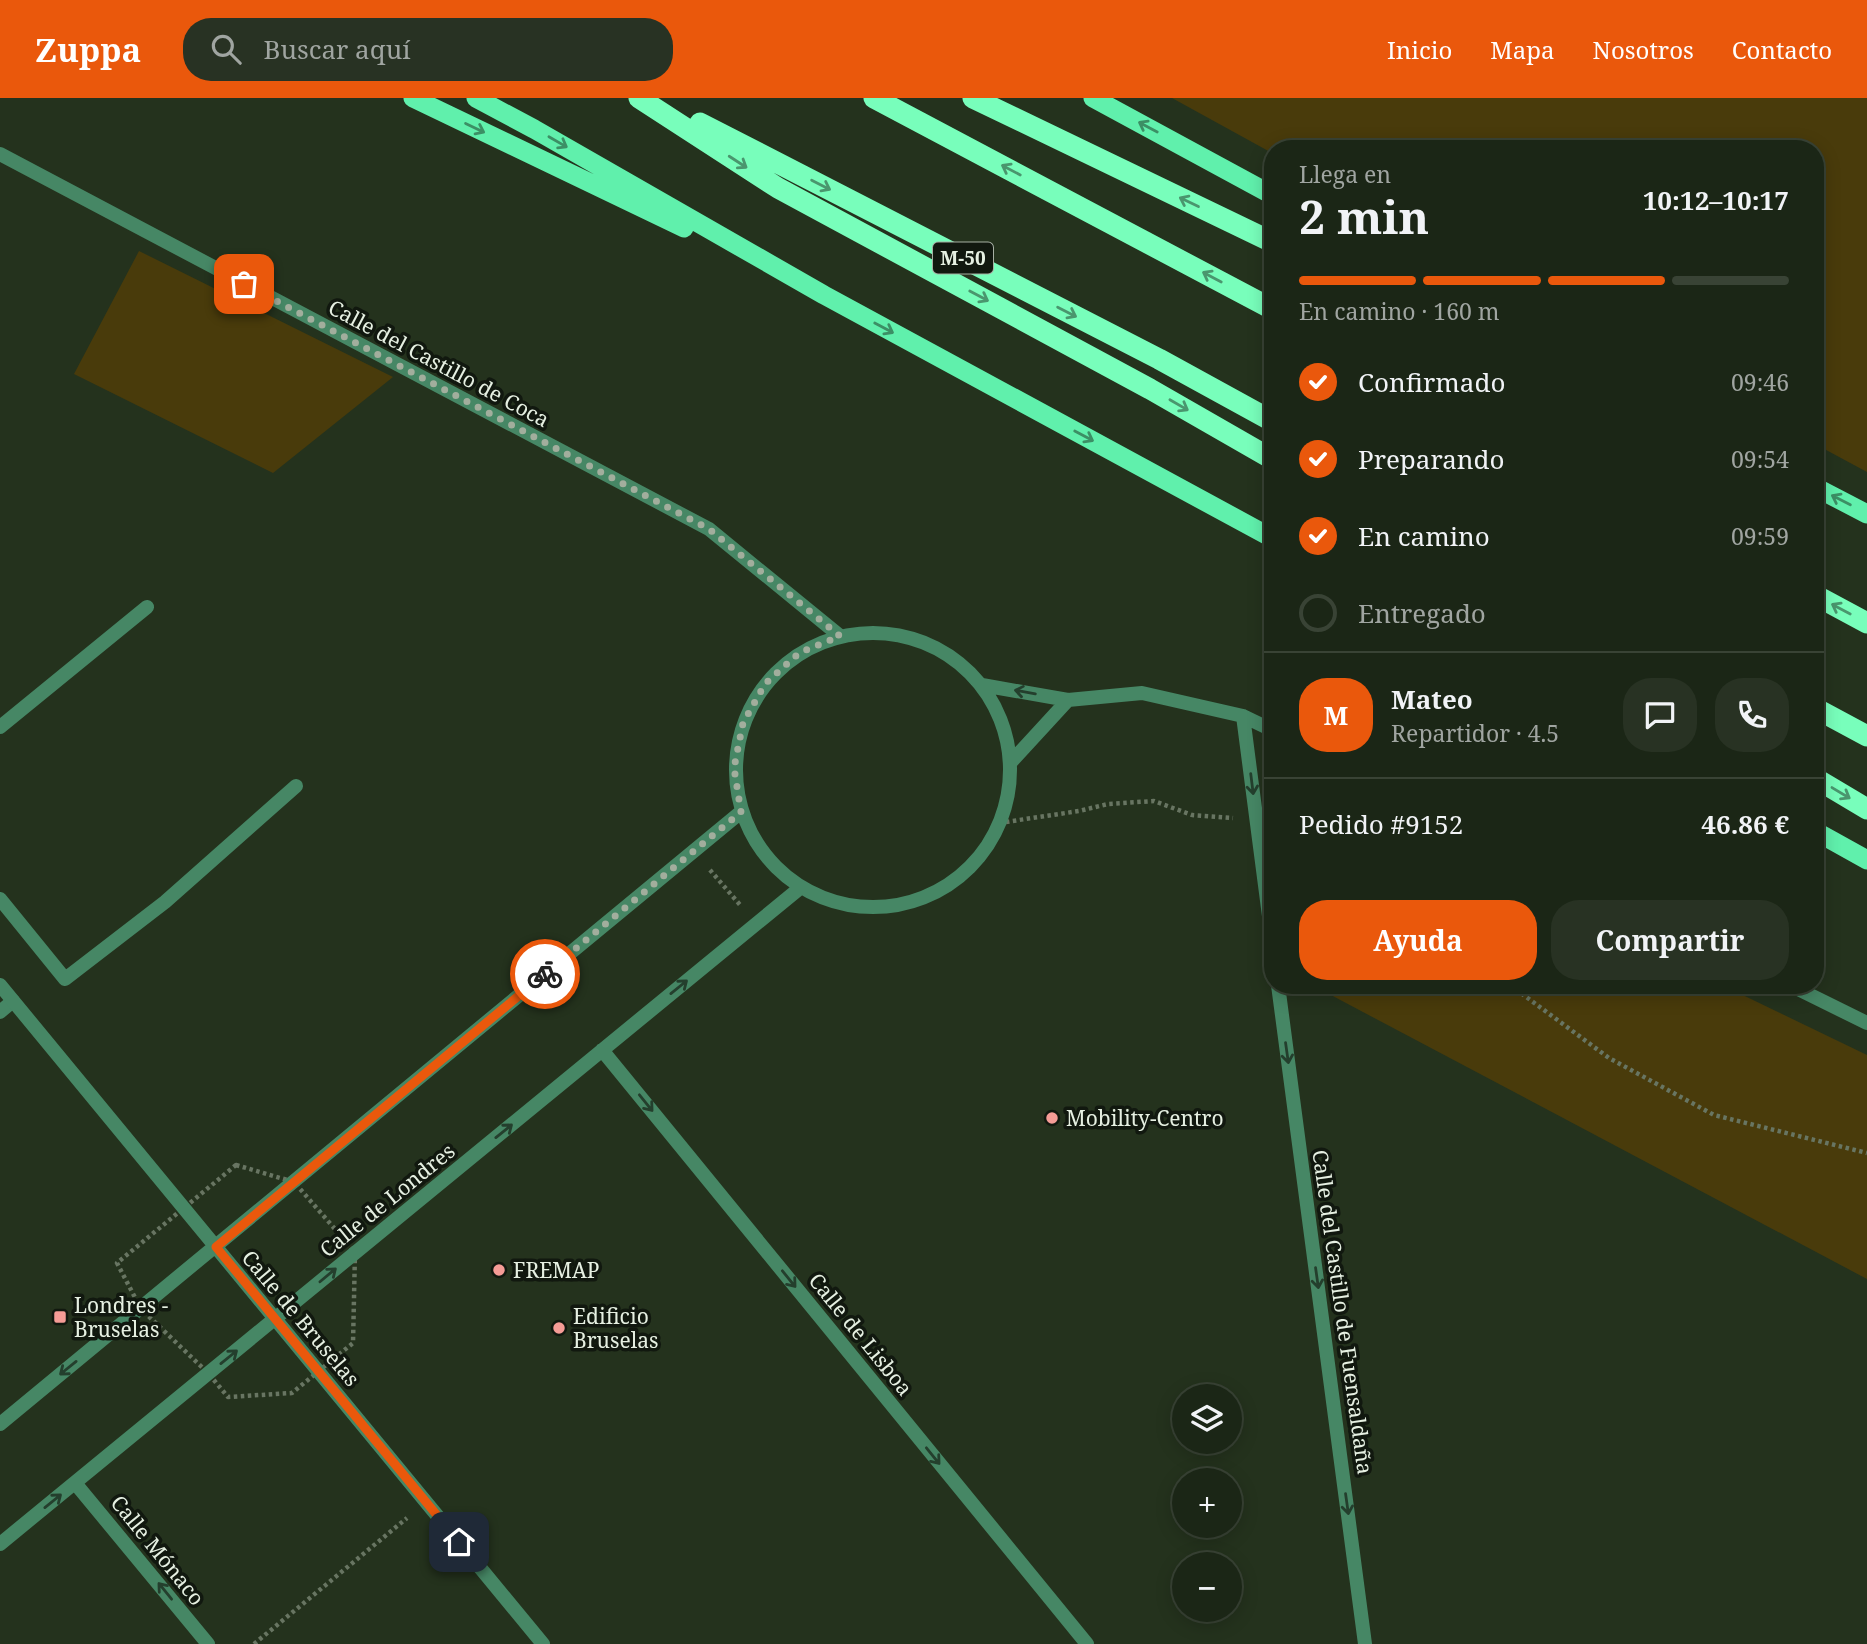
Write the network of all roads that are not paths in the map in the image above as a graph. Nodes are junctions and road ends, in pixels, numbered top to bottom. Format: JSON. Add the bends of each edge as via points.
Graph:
{"nodes":[{"id":1,"x":413,"y":98,"type":"edge"},
{"id":2,"x":476,"y":98,"type":"edge"},
{"id":3,"x":639,"y":98,"type":"edge"},
{"id":4,"x":652,"y":98,"type":"edge"},
{"id":5,"x":874,"y":98,"type":"edge"},
{"id":6,"x":973,"y":98,"type":"edge"},
{"id":7,"x":1093,"y":98,"type":"edge"},
{"id":8,"x":0,"y":154,"type":"edge"},
{"id":9,"x":1264,"y":191,"type":"edge"},
{"id":10,"x":1264,"y":238,"type":"edge"},
{"id":11,"x":824,"y":295,"type":"junction"},
{"id":12,"x":1264,"y":305,"type":"edge"},
{"id":13,"x":1264,"y":417,"type":"edge"},
{"id":14,"x":1264,"y":454,"type":"edge"},
{"id":15,"x":1824,"y":492,"type":"edge"},
{"id":16,"x":1867,"y":514,"type":"edge"},
{"id":17,"x":1264,"y":534,"type":"edge"},
{"id":18,"x":1824,"y":600,"type":"edge"},
{"id":19,"x":147,"y":607,"type":"dead end"},
{"id":20,"x":1867,"y":623,"type":"edge"},
{"id":21,"x":840,"y":636,"type":"junction"},
{"id":22,"x":982,"y":685,"type":"junction"},
{"id":23,"x":1068,"y":700,"type":"junction"},
{"id":24,"x":1824,"y":713,"type":"edge"},
{"id":25,"x":1243,"y":716,"type":"junction"},
{"id":26,"x":1264,"y":726,"type":"edge"},
{"id":27,"x":0,"y":727,"type":"edge"},
{"id":28,"x":1867,"y":736,"type":"edge"},
{"id":29,"x":1011,"y":762,"type":"junction"},
{"id":30,"x":1824,"y":783,"type":"edge"},
{"id":31,"x":296,"y":786,"type":"dead end"},
{"id":32,"x":1867,"y":809,"type":"edge"},
{"id":33,"x":741,"y":812,"type":"junction"},
{"id":34,"x":1824,"y":836,"type":"edge"},
{"id":35,"x":1867,"y":860,"type":"edge"},
{"id":36,"x":1264,"y":879,"type":"edge"},
{"id":37,"x":800,"y":888,"type":"junction"},
{"id":38,"x":0,"y":899,"type":"edge"},
{"id":39,"x":0,"y":985,"type":"edge"},
{"id":40,"x":1279,"y":994,"type":"edge"},
{"id":41,"x":1808,"y":994,"type":"edge"},
{"id":42,"x":13,"y":1001,"type":"junction"},
{"id":43,"x":0,"y":1013,"type":"edge"},
{"id":44,"x":1867,"y":1023,"type":"edge"},
{"id":45,"x":602,"y":1050,"type":"junction"},
{"id":46,"x":216,"y":1247,"type":"junction"},
{"id":47,"x":275,"y":1319,"type":"junction"},
{"id":48,"x":0,"y":1424,"type":"edge"},
{"id":49,"x":75,"y":1483,"type":"junction"},
{"id":50,"x":0,"y":1544,"type":"edge"},
{"id":51,"x":208,"y":1644,"type":"edge"},
{"id":52,"x":543,"y":1644,"type":"edge"},
{"id":53,"x":1087,"y":1644,"type":"edge"},
{"id":54,"x":1365,"y":1644,"type":"edge"}],
"edges":[{"from":1,"to":11,"type":"highway","one_way":true},
{"from":2,"to":11,"type":"highway","one_way":true},
{"from":3,"to":14,"type":"highway","one_way":true,"via":[[778,188]]},
{"from":4,"to":13,"type":"highway","number":"M-50","one_way":true},
{"from":12,"to":5,"type":"highway","one_way":true},
{"from":10,"to":6,"type":"highway","one_way":true},
{"from":9,"to":7,"type":"highway","one_way":true},
{"from":8,"to":21,"type":"street","name":"Calle del Castillo de Coca","via":[[709,529]]},
{"from":11,"to":17,"type":"highway","one_way":true},
{"from":16,"to":15,"type":"highway","one_way":true},
{"from":20,"to":18,"type":"highway","one_way":true},
{"from":19,"to":27,"type":"street"},
{"from":21,"to":22,"type":"street","via":[[880,632],[919,639],[954,658]]},
{"from":21,"to":33,"type":"street","via":[[799,653],[765,684],[743,723],[734,768]]},
{"from":23,"to":22,"type":"street","one_way":true},
{"from":22,"to":29,"type":"street","via":[[1003,721]]},
{"from":23,"to":25,"type":"street","via":[[1142,693]]},
{"from":23,"to":29,"type":"street"},
{"from":24,"to":28,"type":"highway"},
{"from":25,"to":26,"type":"street"},
{"from":25,"to":36,"type":"street","one_way":true},
{"from":29,"to":37,"type":"street","via":[[1005,811],[982,855],[944,889],[897,906],[847,906]]},
{"from":30,"to":32,"type":"highway","one_way":true},
{"from":31,"to":38,"type":"street","via":[[164,902],[65,979]]},
{"from":33,"to":37,"type":"street","via":[[764,856]]},
{"from":33,"to":46,"type":"street"},
{"from":34,"to":35,"type":"highway"},
{"from":45,"to":37,"type":"street","name":"Calle de Londres","one_way":true},
{"from":39,"to":42,"type":"street","name":"Calle de Bruselas"},
{"from":40,"to":54,"type":"street","name":"Calle del Castillo de Fuensaldaña","one_way":true},
{"from":41,"to":44,"type":"street"},
{"from":42,"to":43,"type":"street"},
{"from":42,"to":46,"type":"street","name":"Calle de Bruselas"},
{"from":47,"to":45,"type":"street","name":"Calle de Londres","one_way":true},
{"from":45,"to":53,"type":"street","name":"Calle de Lisboa","one_way":true},
{"from":46,"to":47,"type":"street","name":"Calle de Bruselas"},
{"from":46,"to":48,"type":"street","one_way":true},
{"from":49,"to":47,"type":"street","name":"Calle de Londres","one_way":true},
{"from":47,"to":52,"type":"street","name":"Calle de Bruselas"},
{"from":50,"to":49,"type":"street","name":"Calle de Londres","one_way":true},
{"from":51,"to":49,"type":"street","name":"Calle Mónaco","one_way":true}]}
